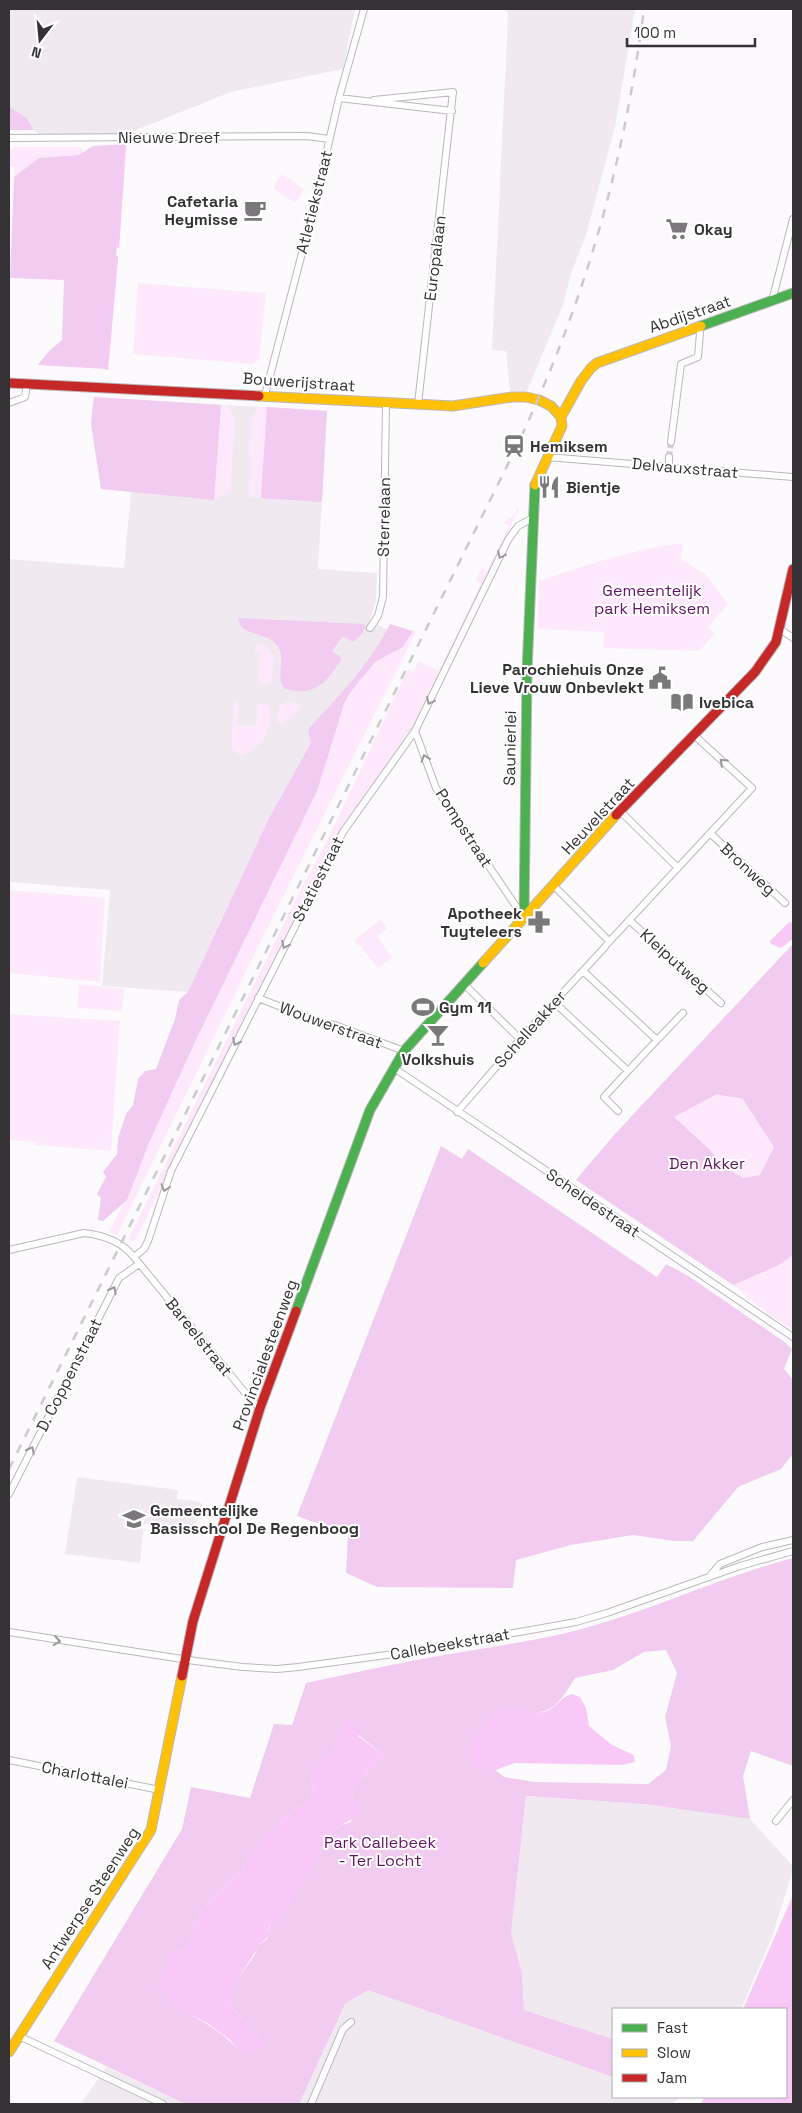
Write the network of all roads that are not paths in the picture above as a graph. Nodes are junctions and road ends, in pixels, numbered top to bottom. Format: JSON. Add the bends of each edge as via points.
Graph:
{"nodes":[{"id":1,"x":364,"y":9,"type":"edge"},
{"id":2,"x":339,"y":98,"type":"junction"},
{"id":3,"x":374,"y":100,"type":"junction"},
{"id":4,"x":452,"y":111,"type":"junction"},
{"id":5,"x":9,"y":138,"type":"edge"},
{"id":6,"x":329,"y":139,"type":"junction"},
{"id":7,"x":793,"y":219,"type":"edge"},
{"id":8,"x":793,"y":293,"type":"edge"},
{"id":9,"x":772,"y":301,"type":"junction"},
{"id":10,"x":699,"y":325,"type":"junction"},
{"id":11,"x":597,"y":363,"type":"joint"},
{"id":12,"x":9,"y":383,"type":"edge"},
{"id":13,"x":27,"y":384,"type":"junction"},
{"id":14,"x":265,"y":395,"type":"junction"},
{"id":15,"x":9,"y":403,"type":"edge"},
{"id":16,"x":386,"y":403,"type":"junction"},
{"id":17,"x":418,"y":404,"type":"junction"},
{"id":18,"x":561,"y":417,"type":"junction"},
{"id":19,"x":671,"y":442,"type":"tunnel mouth"},
{"id":20,"x":547,"y":457,"type":"junction"},
{"id":21,"x":669,"y":457,"type":"tunnel mouth"},
{"id":22,"x":669,"y":467,"type":"junction"},
{"id":23,"x":793,"y":477,"type":"edge"},
{"id":24,"x":531,"y":519,"type":"junction"},
{"id":25,"x":793,"y":569,"type":"edge"},
{"id":26,"x":370,"y":628,"type":"dead end"},
{"id":27,"x":780,"y":629,"type":"junction"},
{"id":28,"x":793,"y":638,"type":"edge"},
{"id":29,"x":415,"y":731,"type":"junction"},
{"id":30,"x":695,"y":736,"type":"junction"},
{"id":31,"x":620,"y":811,"type":"junction"},
{"id":32,"x":711,"y":834,"type":"junction"},
{"id":33,"x":678,"y":868,"type":"junction"},
{"id":34,"x":554,"y":886,"type":"junction"},
{"id":35,"x":785,"y":903,"type":"dead end"},
{"id":36,"x":524,"y":918,"type":"junction"},
{"id":37,"x":629,"y":920,"type":"junction"},
{"id":38,"x":607,"y":944,"type":"junction"},
{"id":39,"x":583,"y":971,"type":"junction"},
{"id":40,"x":464,"y":983,"type":"junction"},
{"id":41,"x":258,"y":998,"type":"junction"},
{"id":42,"x":555,"y":1003,"type":"junction"},
{"id":43,"x":721,"y":1003,"type":"dead end"},
{"id":44,"x":683,"y":1013,"type":"dead end"},
{"id":45,"x":520,"y":1039,"type":"junction"},
{"id":46,"x":657,"y":1040,"type":"junction"},
{"id":47,"x":404,"y":1051,"type":"junction"},
{"id":48,"x":394,"y":1068,"type":"junction"},
{"id":49,"x":628,"y":1071,"type":"junction"},
{"id":50,"x":618,"y":1111,"type":"dead end"},
{"id":51,"x":457,"y":1112,"type":"junction"},
{"id":52,"x":9,"y":1250,"type":"edge"},
{"id":53,"x":134,"y":1257,"type":"junction"},
{"id":54,"x":139,"y":1264,"type":"junction"},
{"id":55,"x":793,"y":1337,"type":"edge"},
{"id":56,"x":260,"y":1408,"type":"junction"},
{"id":57,"x":9,"y":1494,"type":"edge"},
{"id":58,"x":793,"y":1540,"type":"edge"},
{"id":59,"x":793,"y":1551,"type":"edge"},
{"id":60,"x":708,"y":1578,"type":"junction"},
{"id":61,"x":9,"y":1632,"type":"edge"},
{"id":62,"x":184,"y":1660,"type":"junction"},
{"id":63,"x":9,"y":1760,"type":"edge"},
{"id":64,"x":160,"y":1790,"type":"junction"},
{"id":65,"x":793,"y":1800,"type":"edge"},
{"id":66,"x":776,"y":1820,"type":"dead end"},
{"id":67,"x":350,"y":2022,"type":"dead end"},
{"id":68,"x":20,"y":2036,"type":"junction"},
{"id":69,"x":9,"y":2052,"type":"edge"},
{"id":70,"x":163,"y":2104,"type":"edge"},
{"id":71,"x":311,"y":2104,"type":"edge"}],
"edges":[{"from":1,"to":2,"type":"street","name":"Atletiekstraat"},
{"from":2,"to":3,"type":"street","name":"Europalaan"},
{"from":2,"to":6,"type":"street","name":"Atletiekstraat"},
{"from":3,"to":4,"type":"street","name":"Europalaan"},
{"from":3,"to":4,"type":"street","name":"Europalaan","via":[[454,92]]},
{"from":4,"to":17,"type":"street","name":"Europalaan"},
{"from":5,"to":6,"type":"street","name":"Nieuwe Dreef","via":[[307,136]]},
{"from":6,"to":14,"type":"street","name":"Atletiekstraat"},
{"from":7,"to":9,"type":"street"},
{"from":8,"to":9,"type":"main road","name":"Abdijstraat"},
{"from":9,"to":10,"type":"main road","name":"Abdijstraat"},
{"from":10,"to":11,"type":"main road","name":"Abdijstraat"},
{"from":10,"to":19,"type":"street","via":[[698,357],[681,364]]},
{"from":11,"to":18,"type":"main road","name":"Saunierlei","via":[[584,375]]},
{"from":12,"to":13,"type":"main road","name":"Bouwerijstraat"},
{"from":13,"to":14,"type":"main road","name":"Bouwerijstraat"},
{"from":13,"to":15,"type":"street","via":[[22,399]]},
{"from":14,"to":16,"type":"main road","name":"Bouwerijstraat"},
{"from":16,"to":17,"type":"main road","name":"Bouwerijstraat"},
{"from":16,"to":26,"type":"street","name":"Sterrelaan","via":[[383,597],[378,616]]},
{"from":17,"to":18,"type":"main road","name":"Bouwerijstraat","via":[[470,405],[527,396],[552,407]]},
{"from":18,"to":20,"type":"main road","name":"Saunierlei","via":[[562,426]]},
{"from":20,"to":22,"type":"street","name":"Delvauxstraat"},
{"from":20,"to":24,"type":"main road","name":"Saunierlei","via":[[532,488]]},
{"from":21,"to":22,"type":"street"},
{"from":22,"to":23,"type":"street","name":"Delvauxstraat"},
{"from":24,"to":29,"type":"street","name":"Statiestraat","one_way":true,"via":[[518,526],[508,540]]},
{"from":24,"to":36,"type":"main road","name":"Saunierlei"},
{"from":25,"to":27,"type":"main road","name":"Heuvelstraat"},
{"from":27,"to":28,"type":"street"},
{"from":27,"to":30,"type":"main road","name":"Heuvelstraat","via":[[776,642],[754,672]]},
{"from":36,"to":29,"type":"street","name":"Pompstraat","one_way":true,"via":[[436,788]]},
{"from":29,"to":41,"type":"street","name":"Statiestraat","one_way":true,"via":[[342,832]]},
{"from":30,"to":31,"type":"main road","name":"Heuvelstraat"},
{"from":32,"to":30,"type":"street","name":"Schelleakker","one_way":true,"via":[[752,788]]},
{"from":31,"to":33,"type":"street"},
{"from":31,"to":34,"type":"main road","name":"Heuvelstraat"},
{"from":32,"to":33,"type":"street","name":"Schelleakker"},
{"from":32,"to":35,"type":"street","name":"Bronweg"},
{"from":33,"to":37,"type":"street","name":"Schelleakker"},
{"from":34,"to":36,"type":"main road","name":"Heuvelstraat"},
{"from":34,"to":38,"type":"street"},
{"from":36,"to":40,"type":"main road","name":"Heuvelstraat"},
{"from":37,"to":38,"type":"street","name":"Schelleakker"},
{"from":37,"to":43,"type":"street","name":"Kleiputweg"},
{"from":38,"to":39,"type":"street","name":"Schelleakker"},
{"from":39,"to":42,"type":"street","name":"Schelleakker"},
{"from":39,"to":46,"type":"street"},
{"from":40,"to":45,"type":"street"},
{"from":40,"to":47,"type":"main road","name":"Heuvelstraat"},
{"from":41,"to":47,"type":"street","name":"Wouwerstraat"},
{"from":41,"to":53,"type":"street","name":"Statiestraat","one_way":true,"via":[[171,1170],[148,1241]]},
{"from":42,"to":45,"type":"street","name":"Schelleakker"},
{"from":42,"to":49,"type":"street"},
{"from":44,"to":46,"type":"street"},
{"from":45,"to":51,"type":"street","name":"Schelleakker"},
{"from":46,"to":49,"type":"street"},
{"from":47,"to":48,"type":"main road","name":"Heuvelstraat"},
{"from":48,"to":51,"type":"street","name":"Scheldestraat"},
{"from":48,"to":56,"type":"main road","name":"Provincialesteenweg","via":[[366,1122]]},
{"from":49,"to":50,"type":"street","via":[[604,1097]]},
{"from":51,"to":55,"type":"street","name":"Scheldestraat"},
{"from":52,"to":53,"type":"street","name":"Bareelstraat","via":[[84,1233],[116,1242]]},
{"from":53,"to":54,"type":"street","name":"Bareelstraat"},
{"from":54,"to":56,"type":"street","name":"Bareelstraat","via":[[250,1400]]},
{"from":57,"to":54,"type":"street","name":"D. Coppenstraat","one_way":true,"via":[[119,1278]]},
{"from":56,"to":62,"type":"main road","name":"Provincialesteenweg","via":[[193,1621]]},
{"from":58,"to":60,"type":"street","name":"Callebeekstraat","via":[[726,1561]]},
{"from":59,"to":60,"type":"street","name":"Callebeekstraat"},
{"from":60,"to":62,"type":"street","name":"Callebeekstraat","via":[[576,1622],[401,1653],[277,1669]]},
{"from":61,"to":62,"type":"street","name":"Callebeekstraat","one_way":true},
{"from":62,"to":64,"type":"main road","name":"Antwerpse Steenweg"},
{"from":63,"to":64,"type":"street","name":"Charlottalei"},
{"from":64,"to":68,"type":"main road","name":"Antwerpse Steenweg","via":[[152,1830]]},
{"from":65,"to":66,"type":"street"},
{"from":67,"to":71,"type":"street","via":[[343,2029]]},
{"from":68,"to":69,"type":"main road","name":"Antwerpse Steenweg"},
{"from":68,"to":70,"type":"street"}]}
